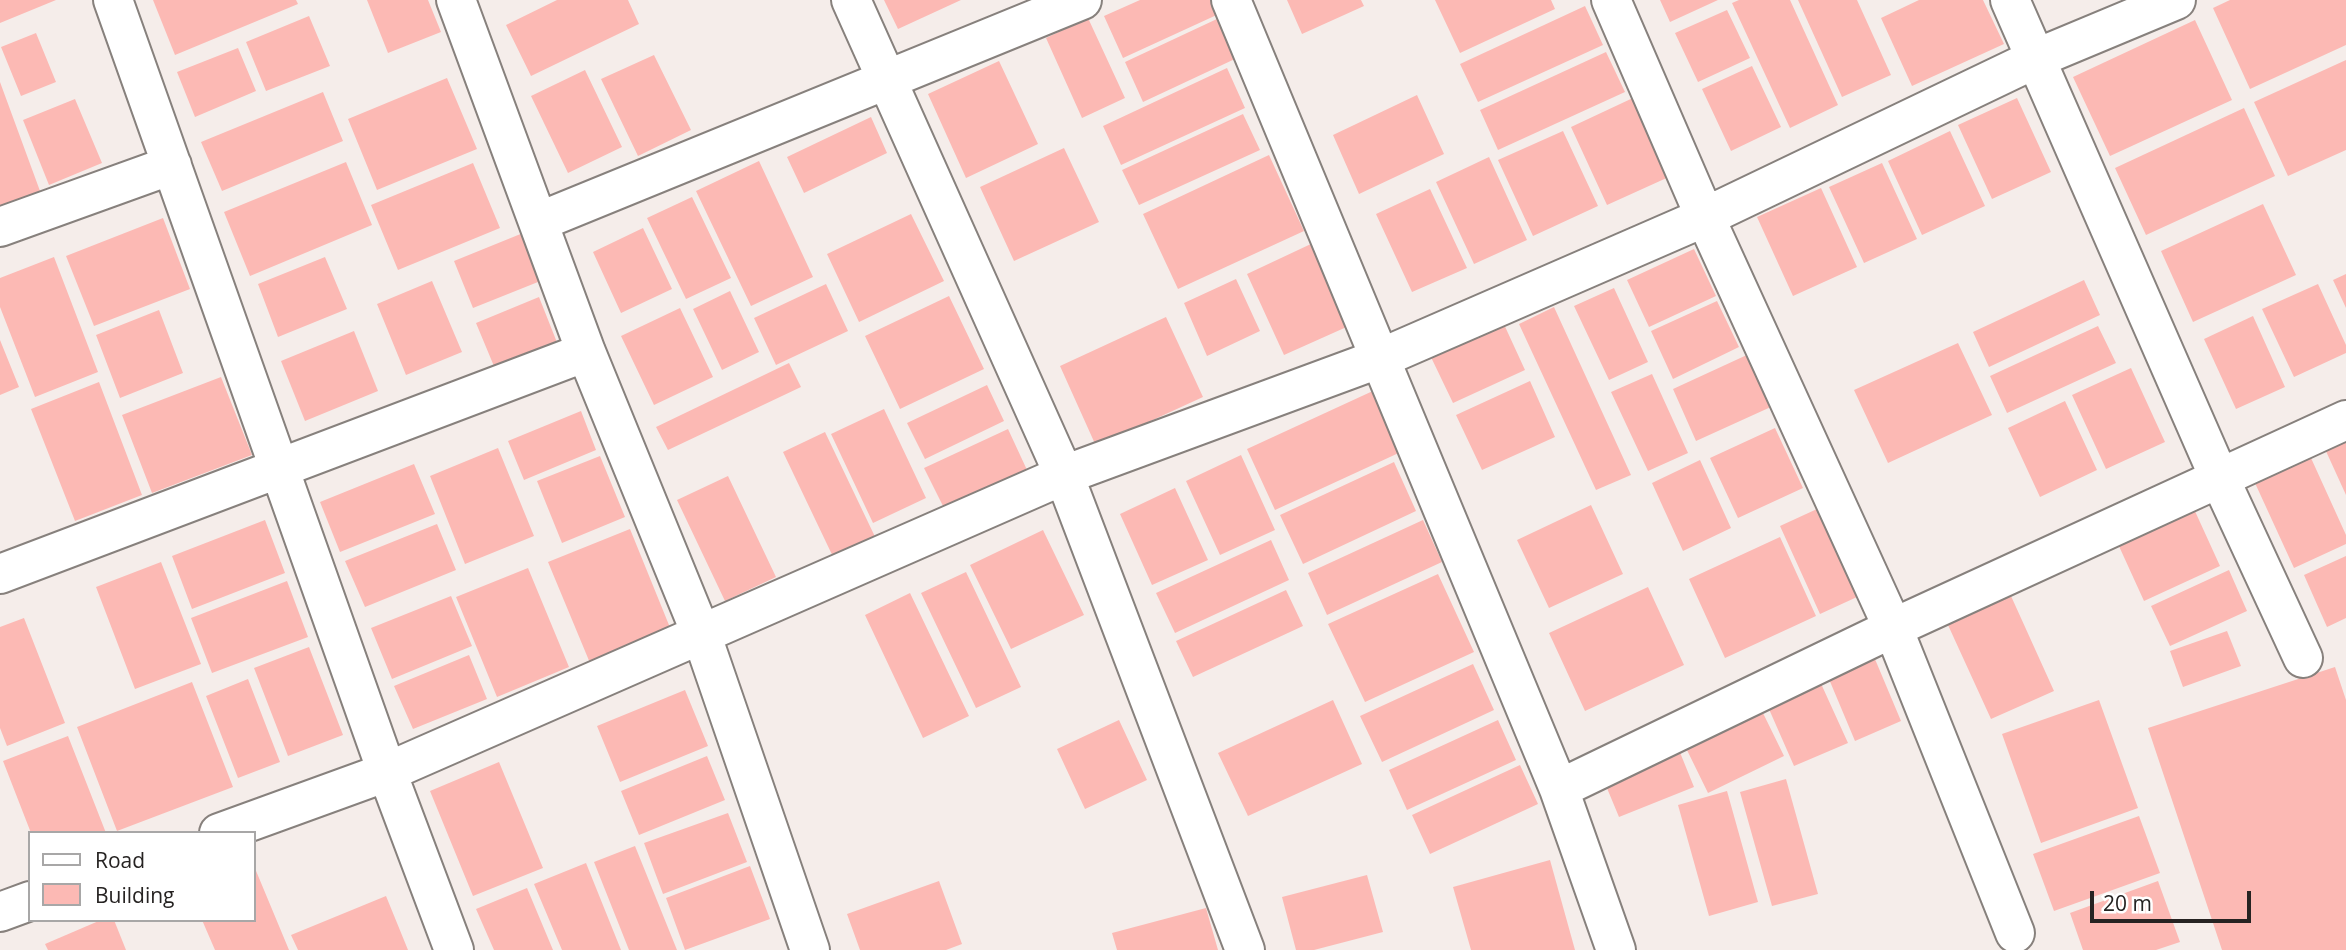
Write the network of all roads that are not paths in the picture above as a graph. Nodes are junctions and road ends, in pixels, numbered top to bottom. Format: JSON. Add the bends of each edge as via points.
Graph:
{"nodes":[{"id":1,"x":113,"y":0,"type":"edge"},
{"id":2,"x":456,"y":0,"type":"edge"},
{"id":3,"x":851,"y":0,"type":"edge"},
{"id":4,"x":1082,"y":0,"type":"edge"},
{"id":5,"x":1231,"y":0,"type":"edge"},
{"id":6,"x":1611,"y":0,"type":"edge"},
{"id":7,"x":2010,"y":0,"type":"edge"},
{"id":8,"x":2176,"y":0,"type":"edge"},
{"id":9,"x":2037,"y":58,"type":"junction"},
{"id":10,"x":887,"y":80,"type":"junction"},
{"id":11,"x":172,"y":165,"type":"junction"},
{"id":12,"x":1705,"y":216,"type":"junction"},
{"id":13,"x":538,"y":222,"type":"junction"},
{"id":14,"x":0,"y":227,"type":"edge"},
{"id":15,"x":586,"y":352,"type":"junction"},
{"id":16,"x":1381,"y":358,"type":"junction"},
{"id":17,"x":2346,"y":420,"type":"edge"},
{"id":18,"x":279,"y":468,"type":"junction"},
{"id":19,"x":1064,"y":475,"type":"junction"},
{"id":20,"x":2219,"y":477,"type":"junction"},
{"id":21,"x":0,"y":573,"type":"edge"},
{"id":22,"x":1893,"y":628,"type":"junction"},
{"id":23,"x":702,"y":636,"type":"junction"},
{"id":24,"x":2303,"y":658,"type":"dead end"},
{"id":25,"x":387,"y":772,"type":"junction"},
{"id":26,"x":1559,"y":789,"type":"junction"},
{"id":27,"x":225,"y":831,"type":"edge"},
{"id":28,"x":28,"y":902,"type":"edge"},
{"id":29,"x":0,"y":912,"type":"edge"},
{"id":30,"x":2015,"y":933,"type":"dead end"},
{"id":31,"x":799,"y":947,"type":"edge"},
{"id":32,"x":454,"y":950,"type":"edge"},
{"id":33,"x":1245,"y":950,"type":"edge"},
{"id":34,"x":1616,"y":950,"type":"edge"}],
"edges":[{"from":1,"to":11,"type":"street"},
{"from":2,"to":13,"type":"street"},
{"from":3,"to":10,"type":"street"},
{"from":4,"to":10,"type":"street"},
{"from":5,"to":16,"type":"street"},
{"from":6,"to":12,"type":"street"},
{"from":7,"to":9,"type":"street"},
{"from":8,"to":9,"type":"street"},
{"from":9,"to":12,"type":"street"},
{"from":9,"to":20,"type":"street"},
{"from":10,"to":13,"type":"street"},
{"from":10,"to":19,"type":"street"},
{"from":11,"to":14,"type":"street"},
{"from":11,"to":18,"type":"street"},
{"from":12,"to":16,"type":"street"},
{"from":12,"to":22,"type":"street"},
{"from":13,"to":15,"type":"street"},
{"from":15,"to":18,"type":"street"},
{"from":15,"to":23,"type":"street"},
{"from":16,"to":19,"type":"street"},
{"from":16,"to":26,"type":"street"},
{"from":17,"to":20,"type":"street"},
{"from":18,"to":21,"type":"street"},
{"from":18,"to":25,"type":"street"},
{"from":19,"to":23,"type":"street"},
{"from":19,"to":33,"type":"street"},
{"from":20,"to":22,"type":"street"},
{"from":20,"to":24,"type":"street"},
{"from":22,"to":26,"type":"street"},
{"from":22,"to":30,"type":"street"},
{"from":23,"to":25,"type":"street"},
{"from":23,"to":31,"type":"street"},
{"from":25,"to":27,"type":"street"},
{"from":25,"to":32,"type":"street"},
{"from":26,"to":34,"type":"street"},
{"from":28,"to":29,"type":"street"}]}
